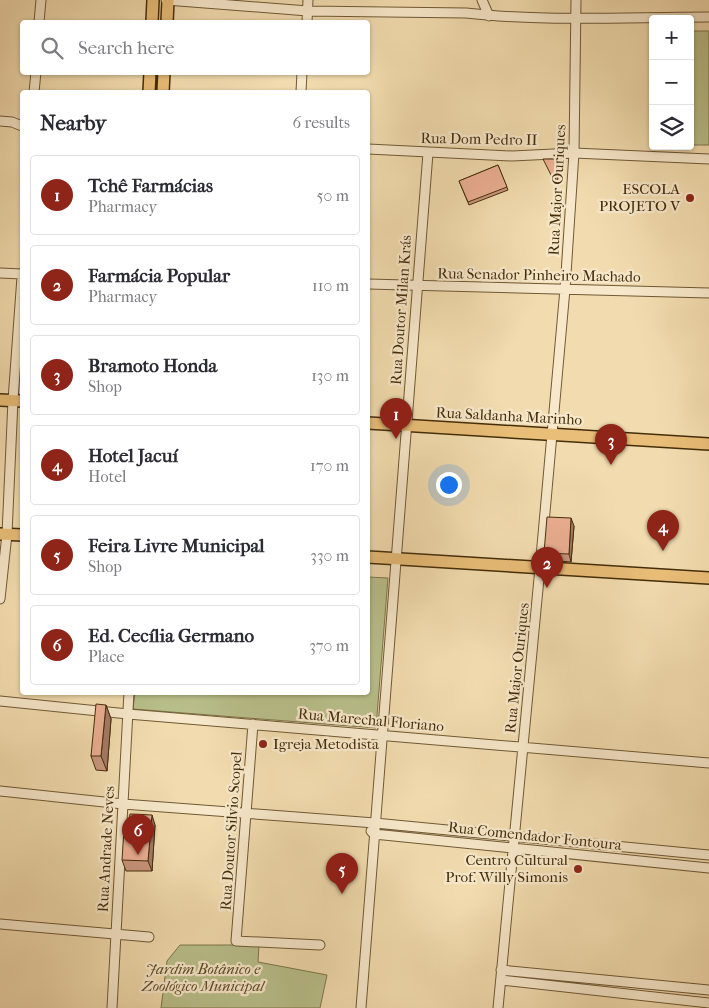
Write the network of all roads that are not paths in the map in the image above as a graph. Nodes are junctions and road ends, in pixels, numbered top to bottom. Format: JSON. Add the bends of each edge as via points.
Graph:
{"nodes":[{"id":1,"x":41,"y":0,"type":"edge"},
{"id":2,"x":153,"y":0,"type":"edge"},
{"id":3,"x":167,"y":0,"type":"edge"},
{"id":4,"x":308,"y":0,"type":"edge"},
{"id":5,"x":482,"y":0,"type":"edge"},
{"id":6,"x":576,"y":0,"type":"edge"},
{"id":7,"x":308,"y":11,"type":"junction"},
{"id":8,"x":489,"y":16,"type":"junction"},
{"id":9,"x":709,"y":17,"type":"edge"},
{"id":10,"x":576,"y":18,"type":"junction"},
{"id":11,"x":39,"y":20,"type":"edge"},
{"id":12,"x":152,"y":20,"type":"edge"},
{"id":13,"x":167,"y":20,"type":"edge"},
{"id":14,"x":307,"y":20,"type":"edge"},
{"id":15,"x":36,"y":75,"type":"edge"},
{"id":16,"x":150,"y":75,"type":"edge"},
{"id":17,"x":164,"y":75,"type":"edge"},
{"id":18,"x":302,"y":75,"type":"edge"},
{"id":19,"x":34,"y":90,"type":"edge"},
{"id":20,"x":148,"y":90,"type":"edge"},
{"id":21,"x":163,"y":90,"type":"edge"},
{"id":22,"x":301,"y":90,"type":"edge"},
{"id":23,"x":20,"y":120,"type":"edge"},
{"id":24,"x":0,"y":121,"type":"edge"},
{"id":25,"x":12,"y":122,"type":"junction"},
{"id":26,"x":20,"y":125,"type":"edge"},
{"id":27,"x":370,"y":150,"type":"edge"},
{"id":28,"x":428,"y":153,"type":"junction"},
{"id":29,"x":574,"y":153,"type":"junction"},
{"id":30,"x":709,"y":159,"type":"edge"},
{"id":31,"x":0,"y":273,"type":"edge"},
{"id":32,"x":20,"y":275,"type":"edge"},
{"id":33,"x":370,"y":284,"type":"edge"},
{"id":34,"x":417,"y":286,"type":"junction"},
{"id":35,"x":565,"y":289,"type":"junction"},
{"id":36,"x":709,"y":294,"type":"edge"},
{"id":37,"x":20,"y":338,"type":"edge"},
{"id":38,"x":0,"y":400,"type":"edge"},
{"id":39,"x":18,"y":401,"type":"edge"},
{"id":40,"x":370,"y":423,"type":"edge"},
{"id":41,"x":406,"y":425,"type":"junction"},
{"id":42,"x":551,"y":433,"type":"junction"},
{"id":43,"x":709,"y":444,"type":"edge"},
{"id":44,"x":4,"y":534,"type":"edge"},
{"id":45,"x":20,"y":535,"type":"edge"},
{"id":46,"x":370,"y":557,"type":"edge"},
{"id":47,"x":396,"y":559,"type":"junction"},
{"id":48,"x":540,"y":568,"type":"junction"},
{"id":49,"x":709,"y":578,"type":"edge"},
{"id":50,"x":0,"y":599,"type":"edge"},
{"id":51,"x":129,"y":695,"type":"edge"},
{"id":52,"x":0,"y":701,"type":"edge"},
{"id":53,"x":128,"y":714,"type":"junction"},
{"id":54,"x":253,"y":724,"type":"junction"},
{"id":55,"x":382,"y":734,"type":"junction"},
{"id":56,"x":523,"y":746,"type":"junction"},
{"id":57,"x":709,"y":763,"type":"edge"},
{"id":58,"x":0,"y":792,"type":"edge"},
{"id":59,"x":123,"y":804,"type":"junction"},
{"id":60,"x":245,"y":813,"type":"junction"},
{"id":61,"x":362,"y":822,"type":"junction"},
{"id":62,"x":375,"y":823,"type":"junction"},
{"id":63,"x":423,"y":828,"type":"junction"},
{"id":64,"x":479,"y":833,"type":"junction"},
{"id":65,"x":374,"y":834,"type":"junction"},
{"id":66,"x":514,"y":837,"type":"junction"},
{"id":67,"x":423,"y":839,"type":"junction"},
{"id":68,"x":477,"y":844,"type":"junction"},
{"id":69,"x":616,"y":846,"type":"junction"},
{"id":70,"x":513,"y":848,"type":"junction"},
{"id":71,"x":666,"y":851,"type":"junction"},
{"id":72,"x":709,"y":855,"type":"edge"},
{"id":73,"x":614,"y":858,"type":"junction"},
{"id":74,"x":664,"y":863,"type":"junction"},
{"id":75,"x":709,"y":868,"type":"edge"},
{"id":76,"x":0,"y":924,"type":"edge"},
{"id":77,"x":115,"y":934,"type":"junction"},
{"id":78,"x":149,"y":937,"type":"dead end"},
{"id":79,"x":320,"y":945,"type":"dead end"},
{"id":80,"x":501,"y":975,"type":"junction"},
{"id":81,"x":571,"y":977,"type":"junction"},
{"id":82,"x":612,"y":980,"type":"junction"},
{"id":83,"x":662,"y":986,"type":"junction"},
{"id":84,"x":570,"y":988,"type":"junction"},
{"id":85,"x":610,"y":992,"type":"junction"},
{"id":86,"x":662,"y":998,"type":"junction"},
{"id":87,"x":709,"y":1000,"type":"edge"},
{"id":88,"x":112,"y":1008,"type":"edge"},
{"id":89,"x":361,"y":1008,"type":"edge"},
{"id":90,"x":498,"y":1008,"type":"edge"}],
"edges":[{"from":1,"to":11,"type":"street"},
{"from":2,"to":12,"type":"main road"},
{"from":3,"to":7,"type":"street"},
{"from":3,"to":13,"type":"main road"},
{"from":4,"to":7,"type":"street"},
{"from":5,"to":8,"type":"street"},
{"from":6,"to":10,"type":"street","name":"Rua Major Ouriques"},
{"from":7,"to":8,"type":"street"},
{"from":7,"to":14,"type":"street"},
{"from":8,"to":10,"type":"street"},
{"from":9,"to":10,"type":"street"},
{"from":10,"to":29,"type":"street","name":"Rua Major Ouriques"},
{"from":15,"to":19,"type":"street"},
{"from":16,"to":20,"type":"main road"},
{"from":17,"to":21,"type":"main road"},
{"from":18,"to":22,"type":"street"},
{"from":23,"to":25,"type":"street"},
{"from":24,"to":25,"type":"street"},
{"from":25,"to":26,"type":"street"},
{"from":27,"to":28,"type":"street","name":"Rua Dom Pedro II"},
{"from":28,"to":29,"type":"street","name":"Rua Dom Pedro II","via":[[512,156]]},
{"from":28,"to":34,"type":"street","name":"Rua Doutor Milan Krás"},
{"from":29,"to":30,"type":"street","name":"Rua Dom Pedro II"},
{"from":29,"to":35,"type":"street","name":"Rua Major Ouriques"},
{"from":31,"to":32,"type":"street"},
{"from":33,"to":34,"type":"street","name":"Rua Senador Pinheiro Machado"},
{"from":34,"to":35,"type":"street","name":"Rua Senador Pinheiro Machado"},
{"from":34,"to":41,"type":"street","name":"Rua Doutor Milan Krás"},
{"from":35,"to":36,"type":"street","name":"Rua Senador Pinheiro Machado"},
{"from":35,"to":42,"type":"street","name":"Rua Major Ouriques"},
{"from":37,"to":39,"type":"street"},
{"from":38,"to":39,"type":"main road"},
{"from":39,"to":44,"type":"street"},
{"from":40,"to":41,"type":"main road","name":"Rua Saldanha Marinho"},
{"from":41,"to":42,"type":"main road","name":"Rua Saldanha Marinho"},
{"from":41,"to":47,"type":"street","name":"Rua Doutor Milan Krás"},
{"from":42,"to":43,"type":"main road","name":"Rua Saldanha Marinho"},
{"from":42,"to":48,"type":"street","name":"Rua Major Ouriques"},
{"from":44,"to":45,"type":"main road"},
{"from":44,"to":50,"type":"street"},
{"from":46,"to":47,"type":"main road"},
{"from":47,"to":48,"type":"main road"},
{"from":47,"to":55,"type":"street","name":"Rua Doutor Milan Krás"},
{"from":48,"to":49,"type":"main road"},
{"from":48,"to":56,"type":"street","name":"Rua Major Ouriques"},
{"from":51,"to":53,"type":"street","name":"Rua Andrade Neves"},
{"from":52,"to":53,"type":"street","name":"Rua Marechal Floriano"},
{"from":53,"to":54,"type":"street","name":"Rua Marechal Floriano"},
{"from":53,"to":59,"type":"street","name":"Rua Andrade Neves"},
{"from":54,"to":55,"type":"street","name":"Rua Marechal Floriano"},
{"from":54,"to":60,"type":"street","name":"Rua Doutor Silvio Scopel"},
{"from":55,"to":56,"type":"street","name":"Rua Marechal Floriano"},
{"from":55,"to":62,"type":"street","name":"Rua Doutor Milan Krás"},
{"from":56,"to":57,"type":"street","name":"Rua Marechal Floriano"},
{"from":56,"to":66,"type":"street","name":"Rua Major Ouriques"},
{"from":58,"to":59,"type":"street","name":"Rua Comendador Fontoura"},
{"from":59,"to":60,"type":"street","name":"Rua Comendador Fontoura"},
{"from":59,"to":77,"type":"street","name":"Rua Andrade Neves"},
{"from":60,"to":61,"type":"street","name":"Rua Comendador Fontoura"},
{"from":60,"to":79,"type":"street","name":"Rua Doutor Silvio Scopel","via":[[236,941]]},
{"from":61,"to":62,"type":"street","name":"Rua Comendador Fontoura"},
{"from":61,"to":65,"type":"street"},
{"from":62,"to":63,"type":"street","name":"Rua Comendador Fontoura"},
{"from":62,"to":65,"type":"street","name":"Rua Doutor Milan Krás"},
{"from":63,"to":64,"type":"street","name":"Rua Comendador Fontoura"},
{"from":63,"to":67,"type":"street"},
{"from":64,"to":66,"type":"street","name":"Rua Comendador Fontoura"},
{"from":64,"to":68,"type":"street"},
{"from":65,"to":67,"type":"street","name":"Rua Comendador Fontoura"},
{"from":65,"to":89,"type":"street","name":"Rua Doutor Milan Krás"},
{"from":66,"to":69,"type":"street","name":"Rua Comendador Fontoura"},
{"from":66,"to":70,"type":"street","name":"Rua Major Ouriques"},
{"from":67,"to":68,"type":"street","name":"Rua Comendador Fontoura"},
{"from":68,"to":70,"type":"street","name":"Rua Comendador Fontoura"},
{"from":69,"to":71,"type":"street","name":"Rua Comendador Fontoura"},
{"from":69,"to":73,"type":"street"},
{"from":70,"to":73,"type":"street","name":"Rua Comendador Fontoura"},
{"from":70,"to":80,"type":"street","name":"Rua Major Ouriques"},
{"from":71,"to":72,"type":"street","name":"Rua Comendador Fontoura"},
{"from":71,"to":74,"type":"street"},
{"from":73,"to":74,"type":"street","name":"Rua Comendador Fontoura"},
{"from":74,"to":75,"type":"street","name":"Rua Comendador Fontoura"},
{"from":76,"to":77,"type":"street"},
{"from":77,"to":78,"type":"street"},
{"from":77,"to":88,"type":"street","name":"Rua Andrade Neves"},
{"from":80,"to":81,"type":"street"},
{"from":80,"to":84,"type":"street"},
{"from":80,"to":90,"type":"street","name":"Rua Major Ouriques"},
{"from":81,"to":82,"type":"street"},
{"from":81,"to":84,"type":"street"},
{"from":82,"to":83,"type":"street"},
{"from":82,"to":85,"type":"street"},
{"from":83,"to":86,"type":"street"},
{"from":83,"to":87,"type":"street"},
{"from":84,"to":85,"type":"street"},
{"from":85,"to":86,"type":"street"},
{"from":86,"to":87,"type":"street"}]}
